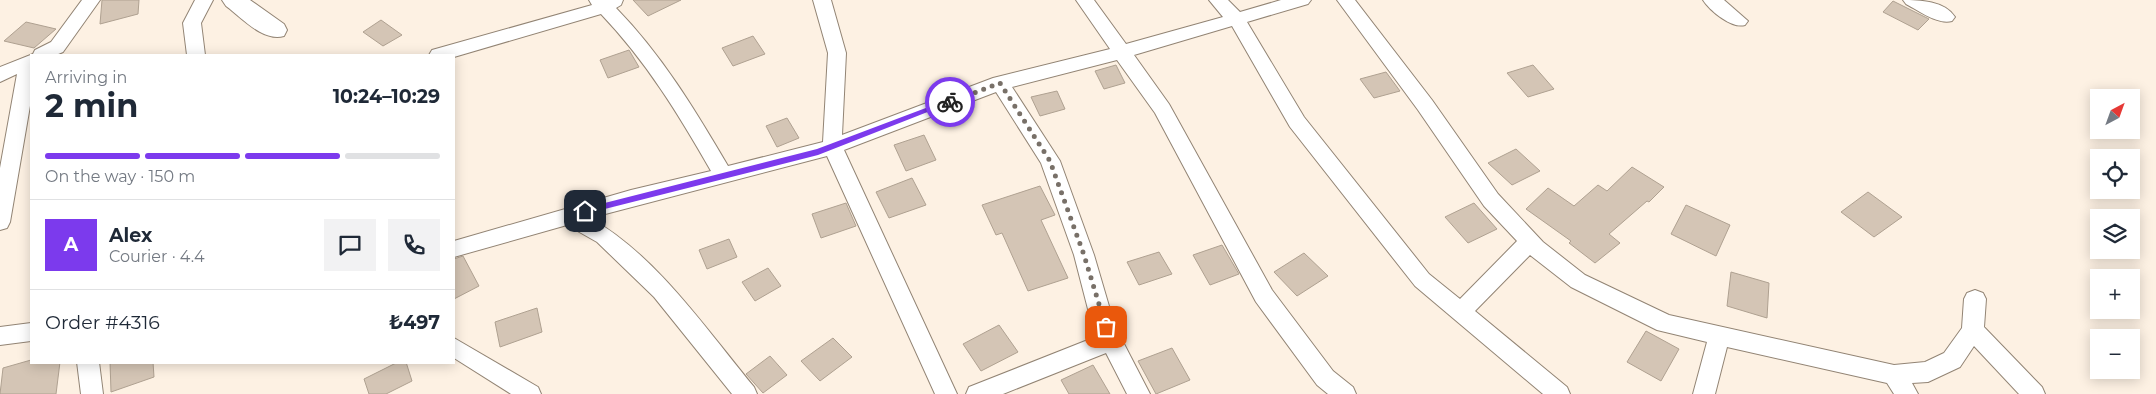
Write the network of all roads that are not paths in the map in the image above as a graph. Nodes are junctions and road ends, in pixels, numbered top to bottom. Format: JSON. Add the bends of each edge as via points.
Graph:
{"nodes":[{"id":1,"x":91,"y":0,"type":"edge"},
{"id":2,"x":204,"y":0,"type":"edge"},
{"id":3,"x":234,"y":0,"type":"edge"},
{"id":4,"x":822,"y":0,"type":"edge"},
{"id":5,"x":1085,"y":0,"type":"edge"},
{"id":6,"x":1218,"y":0,"type":"edge"},
{"id":7,"x":1302,"y":0,"type":"edge"},
{"id":8,"x":1346,"y":0,"type":"edge"},
{"id":9,"x":1712,"y":0,"type":"edge"},
{"id":10,"x":1912,"y":0,"type":"edge"},
{"id":11,"x":606,"y":2,"type":"edge"},
{"id":12,"x":1946,"y":17,"type":"dead end"},
{"id":13,"x":1237,"y":20,"type":"junction"},
{"id":14,"x":1739,"y":21,"type":"dead end"},
{"id":15,"x":275,"y":30,"type":"dead end"},
{"id":16,"x":1122,"y":52,"type":"junction"},
{"id":17,"x":43,"y":54,"type":"edge"},
{"id":18,"x":196,"y":54,"type":"edge"},
{"id":19,"x":441,"y":54,"type":"edge"},
{"id":20,"x":30,"y":61,"type":"edge"},
{"id":21,"x":0,"y":75,"type":"edge"},
{"id":22,"x":30,"y":78,"type":"edge"},
{"id":23,"x":1000,"y":83,"type":"junction"},
{"id":24,"x":832,"y":146,"type":"junction"},
{"id":25,"x":723,"y":175,"type":"junction"},
{"id":26,"x":569,"y":216,"type":"junction"},
{"id":27,"x":0,"y":222,"type":"edge"},
{"id":28,"x":1530,"y":241,"type":"junction"},
{"id":29,"x":455,"y":249,"type":"edge"},
{"id":30,"x":1975,"y":299,"type":"dead end"},
{"id":31,"x":1461,"y":312,"type":"junction"},
{"id":32,"x":1973,"y":330,"type":"junction"},
{"id":33,"x":30,"y":332,"type":"edge"},
{"id":34,"x":0,"y":336,"type":"edge"},
{"id":35,"x":1719,"y":336,"type":"junction"},
{"id":36,"x":1111,"y":341,"type":"junction"},
{"id":37,"x":455,"y":348,"type":"edge"},
{"id":38,"x":88,"y":364,"type":"edge"},
{"id":39,"x":1894,"y":376,"type":"junction"},
{"id":40,"x":92,"y":394,"type":"edge"},
{"id":41,"x":530,"y":394,"type":"edge"},
{"id":42,"x":746,"y":394,"type":"edge"},
{"id":43,"x":946,"y":394,"type":"edge"},
{"id":44,"x":977,"y":394,"type":"edge"},
{"id":45,"x":1139,"y":394,"type":"edge"},
{"id":46,"x":1345,"y":394,"type":"edge"},
{"id":47,"x":1559,"y":394,"type":"edge"},
{"id":48,"x":1704,"y":394,"type":"edge"},
{"id":49,"x":1908,"y":394,"type":"edge"},
{"id":50,"x":2034,"y":394,"type":"edge"}],
"edges":[{"from":1,"to":17,"type":"street","via":[[57,46]]},
{"from":2,"to":18,"type":"street","via":[[192,24]]},
{"from":3,"to":15,"type":"street"},
{"from":4,"to":24,"type":"street","via":[[837,53]]},
{"from":5,"to":16,"type":"street"},
{"from":6,"to":13,"type":"street"},
{"from":7,"to":13,"type":"street"},
{"from":8,"to":28,"type":"street","via":[[1492,200]]},
{"from":9,"to":14,"type":"street"},
{"from":10,"to":12,"type":"street"},
{"from":11,"to":19,"type":"street"},
{"from":11,"to":25,"type":"street","via":[[680,99]]},
{"from":13,"to":16,"type":"street"},
{"from":13,"to":31,"type":"street","via":[[1297,122],[1422,280]]},
{"from":16,"to":23,"type":"street"},
{"from":16,"to":46,"type":"street","via":[[1162,109],[1264,296],[1325,378]]},
{"from":20,"to":21,"type":"street"},
{"from":22,"to":27,"type":"street"},
{"from":23,"to":24,"type":"street"},
{"from":23,"to":36,"type":"street","via":[[1050,161]]},
{"from":24,"to":25,"type":"street"},
{"from":24,"to":43,"type":"street"},
{"from":25,"to":26,"type":"street"},
{"from":26,"to":29,"type":"street"},
{"from":26,"to":42,"type":"street","via":[[604,236],[662,291]]},
{"from":28,"to":31,"type":"street"},
{"from":28,"to":35,"type":"street","via":[[1578,281],[1665,323]]},
{"from":30,"to":32,"type":"street"},
{"from":31,"to":47,"type":"street"},
{"from":32,"to":39,"type":"street","via":[[1952,360],[1928,372]]},
{"from":32,"to":50,"type":"street"},
{"from":33,"to":34,"type":"street"},
{"from":35,"to":39,"type":"street"},
{"from":35,"to":48,"type":"street"},
{"from":36,"to":44,"type":"street"},
{"from":36,"to":45,"type":"street"},
{"from":37,"to":41,"type":"street"},
{"from":38,"to":40,"type":"street"},
{"from":39,"to":49,"type":"street"}]}
